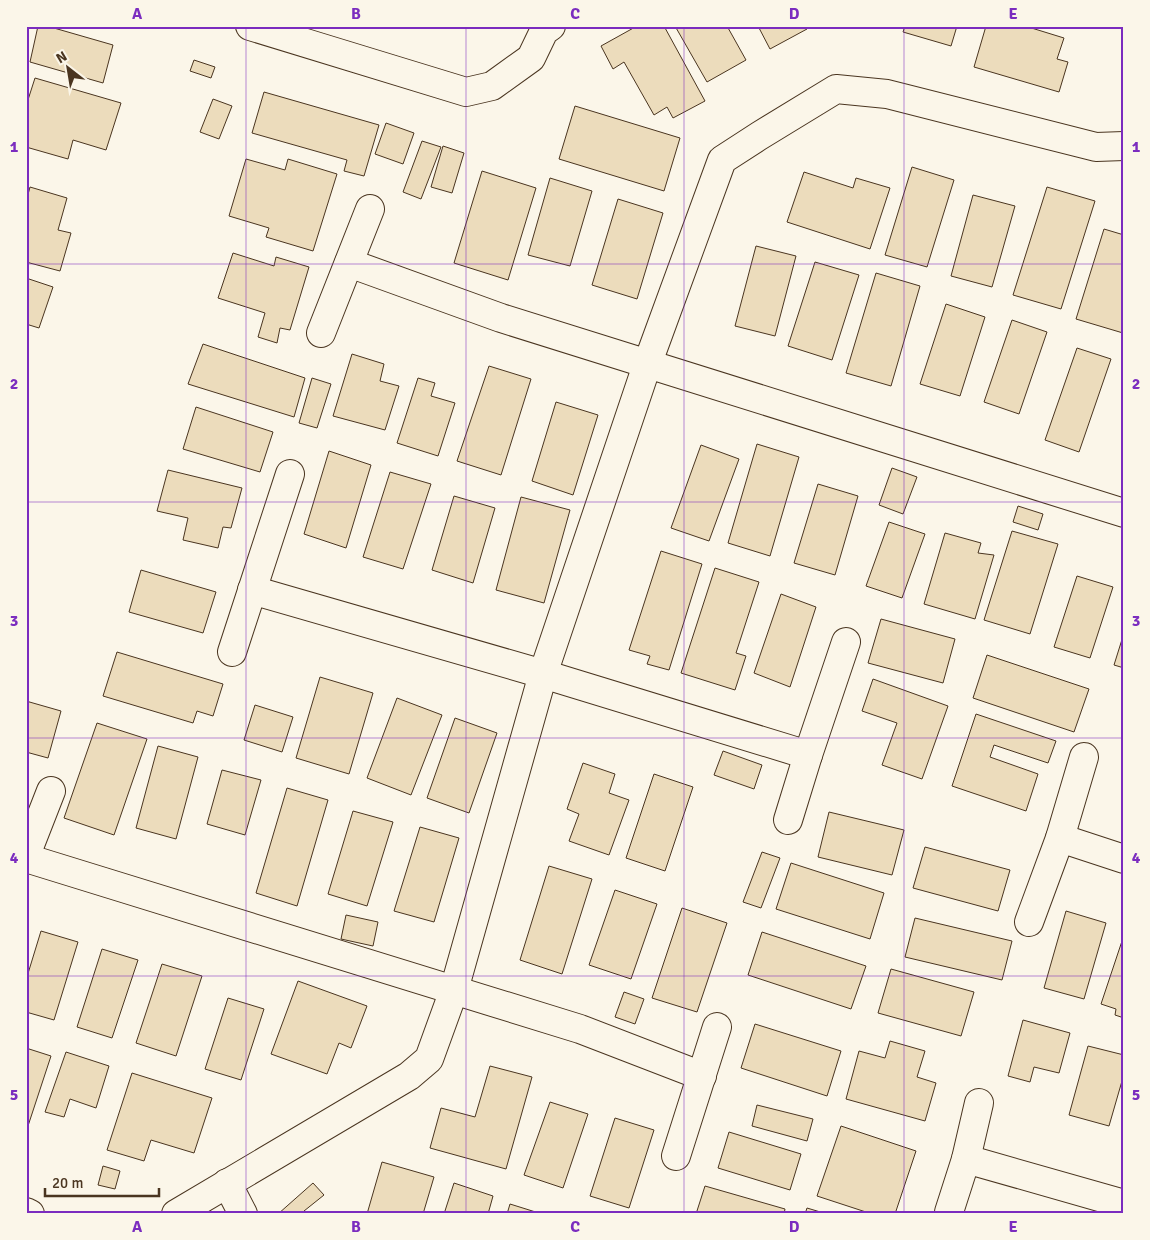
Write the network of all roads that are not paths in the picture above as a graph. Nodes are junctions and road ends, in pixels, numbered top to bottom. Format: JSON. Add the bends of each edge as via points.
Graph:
{"nodes":[{"id":1,"x":250,"y":26,"type":"edge"},
{"id":2,"x":551,"y":26,"type":"edge"},
{"id":3,"x":1124,"y":146,"type":"edge"},
{"id":4,"x":370,"y":209,"type":"dead end"},
{"id":5,"x":348,"y":263,"type":"junction"},
{"id":6,"x":321,"y":333,"type":"dead end"},
{"id":7,"x":647,"y":365,"type":"junction"},
{"id":8,"x":290,"y":474,"type":"dead end"},
{"id":9,"x":1124,"y":513,"type":"edge"},
{"id":10,"x":252,"y":590,"type":"junction"},
{"id":11,"x":846,"y":642,"type":"dead end"},
{"id":12,"x":232,"y":652,"type":"dead end"},
{"id":13,"x":543,"y":674,"type":"junction"},
{"id":14,"x":808,"y":755,"type":"junction"},
{"id":15,"x":1084,"y":756,"type":"dead end"},
{"id":16,"x":51,"y":791,"type":"dead end"},
{"id":17,"x":788,"y":820,"type":"dead end"},
{"id":18,"x":1060,"y":838,"type":"junction"},
{"id":19,"x":26,"y":856,"type":"edge"},
{"id":20,"x":1124,"y":859,"type":"edge"},
{"id":21,"x":1028,"y":922,"type":"dead end"},
{"id":22,"x":454,"y":990,"type":"junction"},
{"id":23,"x":717,"y":1027,"type":"dead end"},
{"id":24,"x":702,"y":1076,"type":"junction"},
{"id":25,"x":979,"y":1103,"type":"dead end"},
{"id":26,"x":676,"y":1156,"type":"dead end"},
{"id":27,"x":966,"y":1159,"type":"junction"},
{"id":28,"x":226,"y":1183,"type":"junction"},
{"id":29,"x":1124,"y":1204,"type":"edge"},
{"id":30,"x":26,"y":1212,"type":"edge"},
{"id":31,"x":950,"y":1212,"type":"dead end"},
{"id":32,"x":30,"y":1214,"type":"edge"},
{"id":33,"x":176,"y":1214,"type":"edge"},
{"id":34,"x":244,"y":1214,"type":"edge"}],
"edges":[{"from":1,"to":2,"type":"street","via":[[466,92],[492,86],[531,58],[544,32]]},
{"from":3,"to":7,"type":"street","via":[[1096,147],[887,94],[836,89],[722,160]]},
{"from":4,"to":5,"type":"street"},
{"from":5,"to":6,"type":"street"},
{"from":5,"to":7,"type":"street","via":[[501,318]]},
{"from":7,"to":9,"type":"street"},
{"from":7,"to":13,"type":"street"},
{"from":8,"to":10,"type":"street"},
{"from":10,"to":12,"type":"street"},
{"from":10,"to":13,"type":"street"},
{"from":11,"to":14,"type":"street"},
{"from":13,"to":14,"type":"street"},
{"from":13,"to":22,"type":"street"},
{"from":14,"to":17,"type":"street"},
{"from":15,"to":18,"type":"street"},
{"from":16,"to":19,"type":"street"},
{"from":18,"to":20,"type":"street"},
{"from":18,"to":21,"type":"street"},
{"from":19,"to":22,"type":"street"},
{"from":22,"to":24,"type":"street","via":[[580,1029]]},
{"from":22,"to":28,"type":"street","via":[[429,1059],[409,1076]]},
{"from":23,"to":24,"type":"street"},
{"from":24,"to":26,"type":"street"},
{"from":25,"to":27,"type":"street"},
{"from":27,"to":29,"type":"street"},
{"from":27,"to":31,"type":"street"},
{"from":28,"to":33,"type":"street"},
{"from":28,"to":34,"type":"street"},
{"from":30,"to":32,"type":"street"}]}
